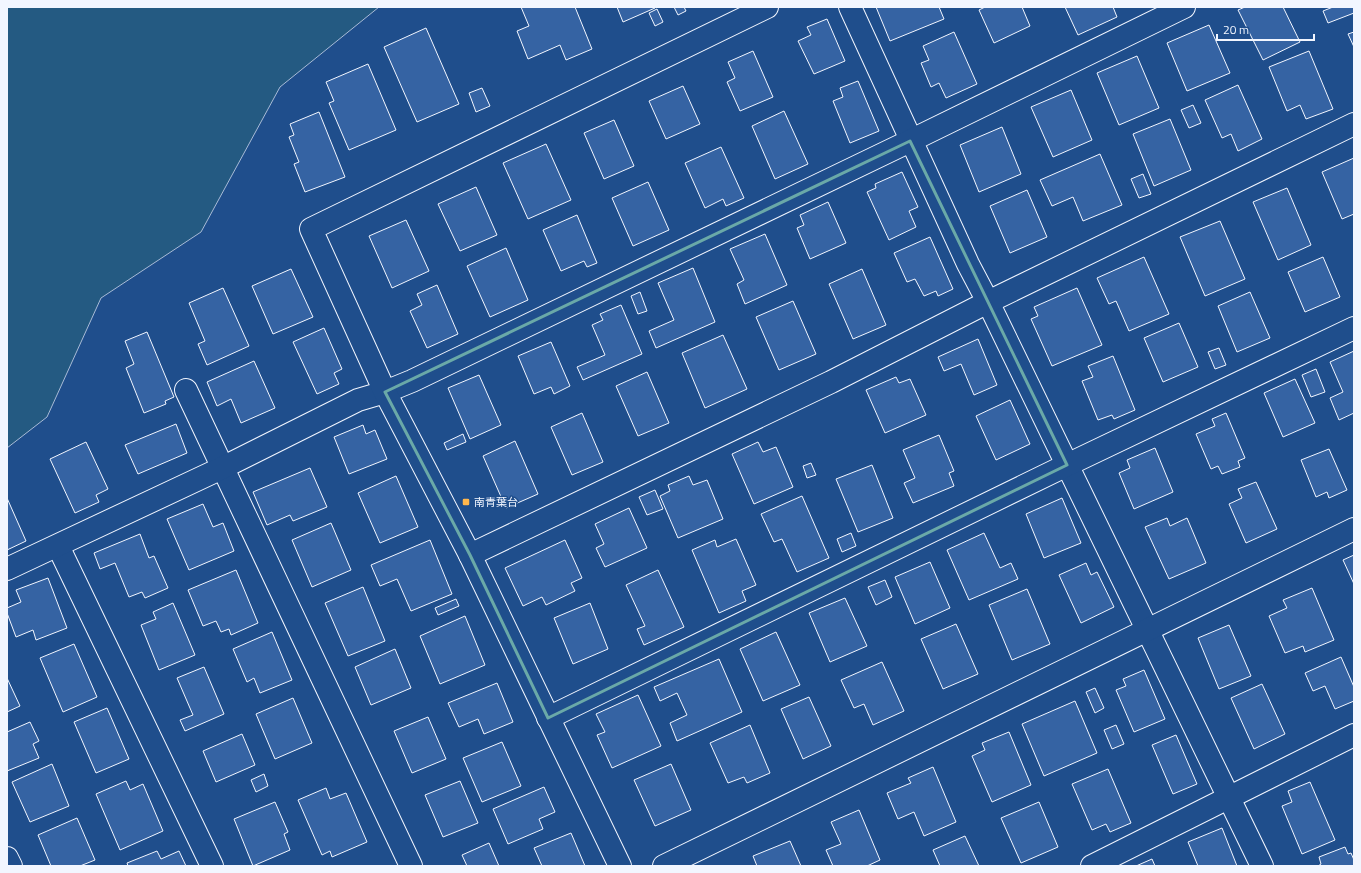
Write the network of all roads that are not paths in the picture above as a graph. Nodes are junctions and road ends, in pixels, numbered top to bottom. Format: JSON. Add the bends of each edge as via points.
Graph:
{"nodes":[{"id":1,"x":767,"y":7,"type":"edge"},
{"id":2,"x":850,"y":7,"type":"edge"},
{"id":3,"x":1184,"y":7,"type":"edge"},
{"id":4,"x":1354,"y":124,"type":"edge"},
{"id":5,"x":910,"y":141,"type":"junction"},
{"id":6,"x":988,"y":302,"type":"junction"},
{"id":7,"x":1354,"y":328,"type":"edge"},
{"id":8,"x":186,"y":390,"type":"dead end"},
{"id":9,"x":385,"y":392,"type":"junction"},
{"id":10,"x":1067,"y":465,"type":"junction"},
{"id":11,"x":222,"y":468,"type":"junction"},
{"id":12,"x":1354,"y":529,"type":"edge"},
{"id":13,"x":58,"y":546,"type":"junction"},
{"id":14,"x":470,"y":555,"type":"junction"},
{"id":15,"x":7,"y":569,"type":"edge"},
{"id":16,"x":1147,"y":630,"type":"junction"},
{"id":17,"x":548,"y":718,"type":"junction"},
{"id":18,"x":1354,"y":735,"type":"edge"},
{"id":19,"x":1229,"y":798,"type":"junction"},
{"id":20,"x":7,"y":858,"type":"edge"},
{"id":21,"x":11,"y":866,"type":"edge"},
{"id":22,"x":212,"y":866,"type":"edge"},
{"id":23,"x":411,"y":866,"type":"edge"},
{"id":24,"x":620,"y":866,"type":"edge"},
{"id":25,"x":664,"y":866,"type":"edge"},
{"id":26,"x":1092,"y":866,"type":"edge"},
{"id":27,"x":1262,"y":866,"type":"edge"}],
"edges":[{"from":1,"to":9,"type":"street","via":[[311,229]]},
{"from":2,"to":5,"type":"street"},
{"from":3,"to":5,"type":"street"},
{"from":4,"to":6,"type":"street"},
{"from":5,"to":6,"type":"street"},
{"from":5,"to":9,"type":"street"},
{"from":6,"to":10,"type":"street"},
{"from":6,"to":14,"type":"street","via":[[831,382]]},
{"from":7,"to":10,"type":"street"},
{"from":8,"to":11,"type":"street"},
{"from":9,"to":11,"type":"street","via":[[358,400]]},
{"from":9,"to":14,"type":"street"},
{"from":10,"to":16,"type":"street"},
{"from":10,"to":17,"type":"street"},
{"from":11,"to":13,"type":"street"},
{"from":11,"to":23,"type":"street"},
{"from":12,"to":16,"type":"street"},
{"from":13,"to":15,"type":"street"},
{"from":13,"to":22,"type":"street"},
{"from":14,"to":17,"type":"street"},
{"from":16,"to":19,"type":"street"},
{"from":16,"to":25,"type":"street"},
{"from":17,"to":24,"type":"street"},
{"from":18,"to":19,"type":"street"},
{"from":19,"to":26,"type":"street"},
{"from":19,"to":27,"type":"street"},
{"from":20,"to":21,"type":"street"}]}
